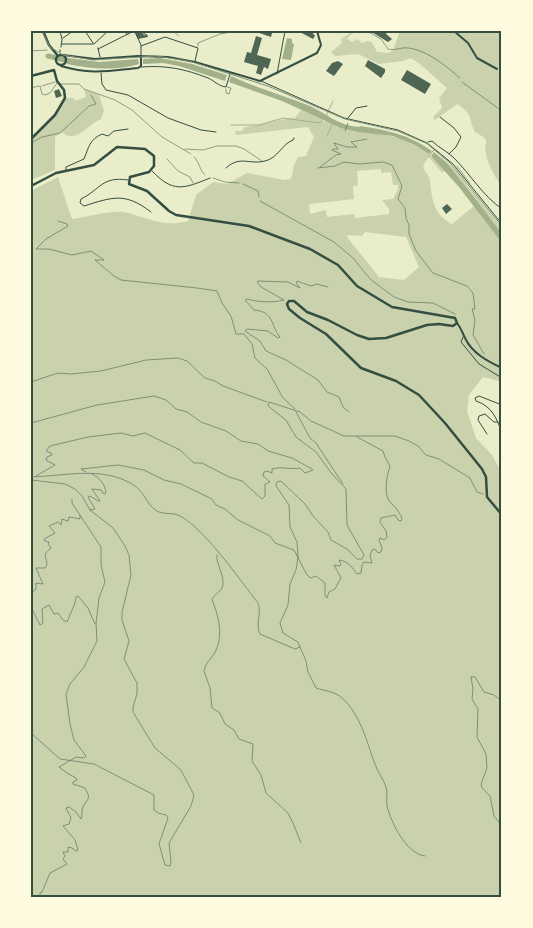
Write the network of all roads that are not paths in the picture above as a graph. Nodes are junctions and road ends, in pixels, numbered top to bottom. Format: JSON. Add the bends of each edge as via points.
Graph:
{"nodes":[{"id":1,"x":33,"y":31,"type":"edge"},
{"id":2,"x":41,"y":31,"type":"edge"},
{"id":3,"x":60,"y":31,"type":"edge"},
{"id":4,"x":73,"y":31,"type":"edge"},
{"id":5,"x":86,"y":31,"type":"edge"},
{"id":6,"x":108,"y":31,"type":"edge"},
{"id":7,"x":124,"y":31,"type":"edge"},
{"id":8,"x":134,"y":31,"type":"edge"},
{"id":9,"x":141,"y":31,"type":"edge"},
{"id":10,"x":236,"y":31,"type":"edge"},
{"id":11,"x":285,"y":31,"type":"edge"},
{"id":12,"x":317,"y":31,"type":"edge"},
{"id":13,"x":367,"y":31,"type":"edge"},
{"id":14,"x":454,"y":31,"type":"edge"},
{"id":15,"x":145,"y":34,"type":"dead end"},
{"id":16,"x":129,"y":35,"type":"junction"},
{"id":17,"x":62,"y":39,"type":"junction"},
{"id":18,"x":62,"y":44,"type":"junction"},
{"id":19,"x":95,"y":44,"type":"junction"},
{"id":20,"x":141,"y":45,"type":"junction"},
{"id":21,"x":61,"y":47,"type":"dead end"},
{"id":22,"x":198,"y":48,"type":"junction"},
{"id":23,"x":59,"y":54,"type":"junction"},
{"id":24,"x":64,"y":56,"type":"junction"},
{"id":25,"x":141,"y":57,"type":"junction"},
{"id":26,"x":100,"y":59,"type":"junction"},
{"id":27,"x":195,"y":62,"type":"junction"},
{"id":28,"x":59,"y":66,"type":"junction"},
{"id":29,"x":140,"y":66,"type":"junction"},
{"id":30,"x":497,"y":69,"type":"dead end"},
{"id":31,"x":54,"y":70,"type":"junction"},
{"id":32,"x":101,"y":72,"type":"junction"},
{"id":33,"x":230,"y":74,"type":"junction"},
{"id":34,"x":277,"y":74,"type":"junction"},
{"id":35,"x":31,"y":76,"type":"edge"},
{"id":36,"x":460,"y":78,"type":"road end"},
{"id":37,"x":261,"y":81,"type":"junction"},
{"id":38,"x":58,"y":82,"type":"junction"},
{"id":39,"x":40,"y":86,"type":"junction"},
{"id":40,"x":31,"y":88,"type":"edge"},
{"id":41,"x":367,"y":106,"type":"dead end"},
{"id":42,"x":440,"y":117,"type":"dead end"},
{"id":43,"x":347,"y":119,"type":"junction"},
{"id":44,"x":128,"y":129,"type":"dead end"},
{"id":45,"x":216,"y":132,"type":"dead end"},
{"id":46,"x":294,"y":138,"type":"dead end"},
{"id":47,"x":31,"y":139,"type":"edge"},
{"id":48,"x":427,"y":143,"type":"junction"},
{"id":49,"x":183,"y":149,"type":"junction"},
{"id":50,"x":434,"y":150,"type":"dead end"},
{"id":51,"x":191,"y":154,"type":"road end"},
{"id":52,"x":449,"y":154,"type":"junction"},
{"id":53,"x":430,"y":156,"type":"dead end"},
{"id":54,"x":167,"y":159,"type":"dead end"},
{"id":55,"x":263,"y":162,"type":"junction"},
{"id":56,"x":226,"y":168,"type":"dead end"},
{"id":57,"x":66,"y":170,"type":"junction"},
{"id":58,"x":152,"y":170,"type":"junction"},
{"id":59,"x":210,"y":178,"type":"dead end"},
{"id":60,"x":129,"y":180,"type":"junction"},
{"id":61,"x":194,"y":184,"type":"junction"},
{"id":62,"x":243,"y":184,"type":"road end"},
{"id":63,"x":31,"y":185,"type":"edge"},
{"id":64,"x":259,"y":197,"type":"road end"},
{"id":65,"x":502,"y":209,"type":"edge"},
{"id":66,"x":151,"y":212,"type":"dead end"},
{"id":67,"x":502,"y":224,"type":"edge"},
{"id":68,"x":457,"y":323,"type":"junction"},
{"id":69,"x":464,"y":337,"type":"junction"},
{"id":70,"x":502,"y":368,"type":"edge"},
{"id":71,"x":502,"y":378,"type":"edge"},
{"id":72,"x":502,"y":404,"type":"edge"},
{"id":73,"x":499,"y":422,"type":"junction"},
{"id":74,"x":502,"y":433,"type":"edge"},
{"id":75,"x":487,"y":434,"type":"dead end"},
{"id":76,"x":502,"y":515,"type":"edge"}],
"edges":[{"from":1,"to":2,"type":"street"},
{"from":2,"to":23,"type":"main road"},
{"from":3,"to":17,"type":"street"},
{"from":4,"to":17,"type":"street"},
{"from":5,"to":19,"type":"street"},
{"from":6,"to":19,"type":"street"},
{"from":7,"to":16,"type":"street"},
{"from":8,"to":16,"type":"street"},
{"from":8,"to":20,"type":"street"},
{"from":9,"to":15,"type":"street"},
{"from":10,"to":22,"type":"lane","via":[[209,38],[198,43]]},
{"from":11,"to":34,"type":"street"},
{"from":12,"to":34,"type":"main road","via":[[321,43],[317,53]]},
{"from":13,"to":36,"type":"lane","via":[[389,50],[407,48],[424,52]]},
{"from":14,"to":30,"type":"main road","via":[[468,43],[476,57]]},
{"from":16,"to":26,"type":"street","via":[[98,49]]},
{"from":17,"to":18,"type":"street"},
{"from":18,"to":19,"type":"street"},
{"from":18,"to":21,"type":"street"},
{"from":20,"to":22,"type":"street","via":[[165,37]]},
{"from":20,"to":25,"type":"street"},
{"from":22,"to":27,"type":"street"},
{"from":23,"to":24,"type":"main road"},
{"from":23,"to":28,"type":"main road","via":[[56,61]]},
{"from":24,"to":26,"type":"main road"},
{"from":24,"to":28,"type":"main road","via":[[64,63]]},
{"from":25,"to":26,"type":"main road"},
{"from":25,"to":27,"type":"main road","via":[[164,56]]},
{"from":25,"to":29,"type":"main road"},
{"from":27,"to":33,"type":"main road"},
{"from":28,"to":31,"type":"main road"},
{"from":28,"to":32,"type":"main road"},
{"from":29,"to":32,"type":"main road"},
{"from":29,"to":33,"type":"street","via":[[185,70],[212,80],[218,86],[226,86]]},
{"from":31,"to":35,"type":"main road"},
{"from":31,"to":38,"type":"main road"},
{"from":32,"to":45,"type":"street","via":[[102,85],[106,90],[128,95],[164,117]]},
{"from":33,"to":37,"type":"main road"},
{"from":34,"to":37,"type":"main road"},
{"from":37,"to":43,"type":"street"},
{"from":38,"to":39,"type":"lane"},
{"from":38,"to":39,"type":"lane","via":[[46,95]]},
{"from":38,"to":47,"type":"main road","via":[[65,93],[62,104]]},
{"from":38,"to":49,"type":"lane","via":[[79,84],[133,110],[162,137]]},
{"from":39,"to":40,"type":"lane"},
{"from":41,"to":43,"type":"street","via":[[356,108]]},
{"from":42,"to":52,"type":"street","via":[[462,137]]},
{"from":43,"to":48,"type":"street","via":[[398,130]]},
{"from":44,"to":57,"type":"street","via":[[114,131],[108,136],[100,134],[88,145],[84,159],[66,167]]},
{"from":46,"to":55,"type":"street","via":[[277,155]]},
{"from":48,"to":52,"type":"street","via":[[432,141]]},
{"from":48,"to":67,"type":"street","via":[[453,164]]},
{"from":49,"to":51,"type":"lane"},
{"from":49,"to":55,"type":"lane","via":[[209,149],[218,145],[238,147]]},
{"from":50,"to":53,"type":"lane"},
{"from":52,"to":65,"type":"street","via":[[486,196]]},
{"from":54,"to":61,"type":"lane"},
{"from":55,"to":56,"type":"street","via":[[238,161]]},
{"from":57,"to":58,"type":"main road","via":[[94,165],[121,146],[151,152],[155,161]]},
{"from":57,"to":63,"type":"main road"},
{"from":58,"to":60,"type":"main road","via":[[131,176]]},
{"from":58,"to":61,"type":"street","via":[[173,187]]},
{"from":59,"to":61,"type":"street"},
{"from":60,"to":66,"type":"street","via":[[106,181],[81,199],[80,204],[84,206],[105,198],[123,198]]},
{"from":60,"to":68,"type":"main road","via":[[131,185],[146,190],[176,215],[249,226],[300,244],[336,263],[357,286],[392,307],[454,317]]},
{"from":62,"to":64,"type":"lane","via":[[258,191]]},
{"from":68,"to":69,"type":"main road"},
{"from":68,"to":76,"type":"main road","via":[[453,326],[430,325],[389,338],[369,339],[307,312],[293,301],[287,303],[289,309],[328,336],[358,366],[399,383],[422,398],[482,469],[486,477],[486,494]]},
{"from":69,"to":70,"type":"main road","via":[[481,357]]},
{"from":69,"to":71,"type":"street","via":[[461,342],[475,360]]},
{"from":72,"to":73,"type":"street","via":[[479,396],[475,398]]},
{"from":73,"to":74,"type":"street"},
{"from":73,"to":75,"type":"street","via":[[485,414],[479,415],[478,420]]}]}
